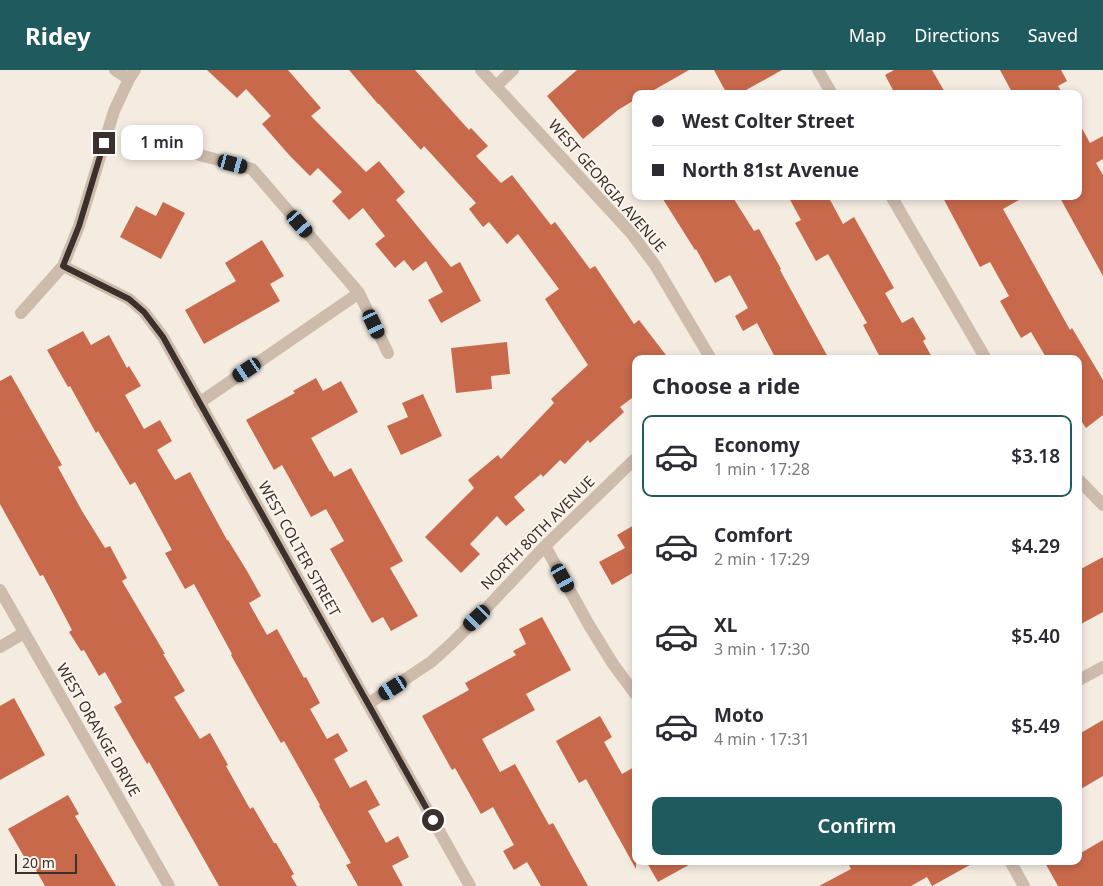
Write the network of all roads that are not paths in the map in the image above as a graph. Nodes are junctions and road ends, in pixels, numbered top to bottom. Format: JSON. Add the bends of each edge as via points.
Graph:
{"nodes":[{"id":1,"x":115,"y":70,"type":"edge"},
{"id":2,"x":481,"y":70,"type":"edge"},
{"id":3,"x":513,"y":70,"type":"edge"},
{"id":4,"x":818,"y":70,"type":"edge"},
{"id":5,"x":132,"y":74,"type":"edge"},
{"id":6,"x":496,"y":86,"type":"junction"},
{"id":7,"x":830,"y":90,"type":"edge"},
{"id":8,"x":196,"y":154,"type":"dead end"},
{"id":9,"x":893,"y":200,"type":"edge"},
{"id":10,"x":63,"y":266,"type":"junction"},
{"id":11,"x":359,"y":294,"type":"junction"},
{"id":12,"x":21,"y":314,"type":"dead end"},
{"id":13,"x":388,"y":354,"type":"dead end"},
{"id":14,"x":709,"y":355,"type":"edge"},
{"id":15,"x":984,"y":355,"type":"edge"},
{"id":16,"x":199,"y":403,"type":"junction"},
{"id":17,"x":632,"y":462,"type":"edge"},
{"id":18,"x":1082,"y":483,"type":"edge"},
{"id":19,"x":1103,"y":505,"type":"edge"},
{"id":20,"x":545,"y":546,"type":"junction"},
{"id":21,"x":0,"y":590,"type":"edge"},
{"id":22,"x":24,"y":633,"type":"junction"},
{"id":23,"x":0,"y":647,"type":"edge"},
{"id":24,"x":1103,"y":667,"type":"edge"},
{"id":25,"x":1082,"y":678,"type":"edge"},
{"id":26,"x":632,"y":689,"type":"edge"},
{"id":27,"x":368,"y":704,"type":"junction"},
{"id":28,"x":1012,"y":865,"type":"edge"},
{"id":29,"x":169,"y":886,"type":"edge"},
{"id":30,"x":470,"y":886,"type":"edge"},
{"id":31,"x":1024,"y":886,"type":"edge"}],
"edges":[{"from":1,"to":5,"type":"street"},
{"from":2,"to":6,"type":"street","name":"WEST GEORGIA AVENUE"},
{"from":3,"to":6,"type":"street"},
{"from":4,"to":7,"type":"street"},
{"from":5,"to":10,"type":"street","via":[[114,111],[79,226]]},
{"from":6,"to":14,"type":"street","name":"WEST GEORGIA AVENUE","via":[[631,233],[655,265]]},
{"from":8,"to":11,"type":"street","via":[[252,169]]},
{"from":9,"to":15,"type":"street"},
{"from":10,"to":12,"type":"street"},
{"from":10,"to":16,"type":"street","name":"WEST COLTER STREET","via":[[129,299],[144,312],[163,337]]},
{"from":11,"to":13,"type":"street"},
{"from":11,"to":16,"type":"street"},
{"from":16,"to":27,"type":"street","name":"WEST COLTER STREET"},
{"from":17,"to":20,"type":"street","name":"NORTH 80TH AVENUE"},
{"from":18,"to":19,"type":"street"},
{"from":20,"to":26,"type":"street","via":[[589,625]]},
{"from":20,"to":27,"type":"street","name":"NORTH 80TH AVENUE","via":[[431,662]]},
{"from":21,"to":22,"type":"street","name":"WEST ORANGE DRIVE"},
{"from":22,"to":23,"type":"street"},
{"from":22,"to":29,"type":"street","name":"WEST ORANGE DRIVE"},
{"from":24,"to":25,"type":"street"},
{"from":27,"to":30,"type":"street","name":"WEST COLTER STREET"},
{"from":28,"to":31,"type":"street"}]}
